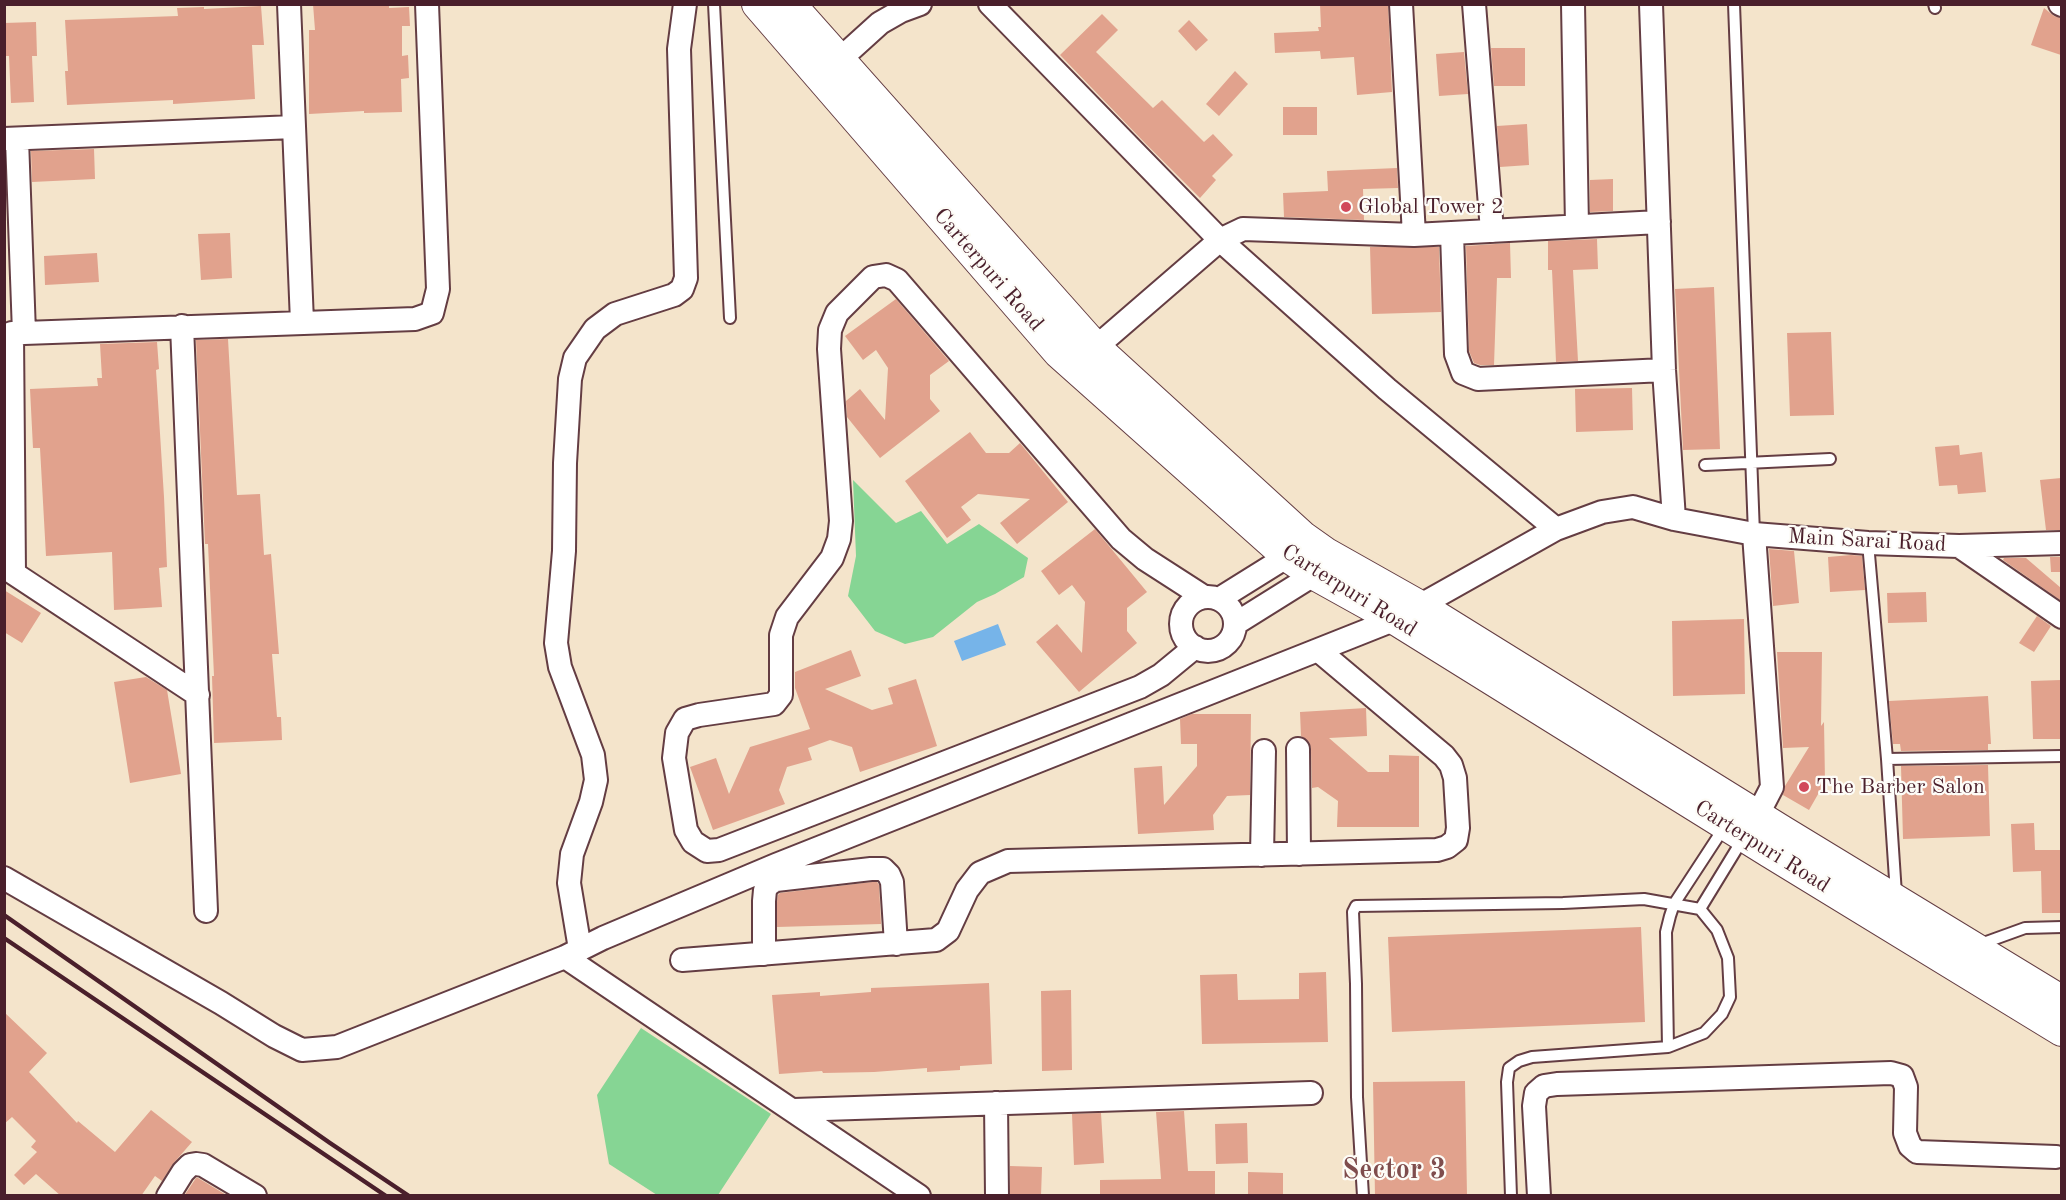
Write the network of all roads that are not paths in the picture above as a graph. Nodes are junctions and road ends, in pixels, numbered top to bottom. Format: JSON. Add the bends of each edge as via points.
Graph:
{"nodes":[{"id":1,"x":289,"y":4,"type":"edge"},
{"id":2,"x":427,"y":4,"type":"edge"},
{"id":3,"x":685,"y":4,"type":"edge"},
{"id":4,"x":714,"y":4,"type":"edge"},
{"id":5,"x":758,"y":4,"type":"edge"},
{"id":6,"x":789,"y":4,"type":"edge"},
{"id":7,"x":921,"y":4,"type":"edge"},
{"id":8,"x":990,"y":4,"type":"edge"},
{"id":9,"x":1401,"y":4,"type":"edge"},
{"id":10,"x":1474,"y":4,"type":"edge"},
{"id":11,"x":1573,"y":4,"type":"edge"},
{"id":12,"x":1651,"y":4,"type":"edge"},
{"id":13,"x":1734,"y":4,"type":"edge"},
{"id":14,"x":838,"y":61,"type":"junction"},
{"id":15,"x":294,"y":127,"type":"junction"},
{"id":16,"x":11,"y":139,"type":"edge"},
{"id":17,"x":1659,"y":222,"type":"junction"},
{"id":18,"x":1577,"y":226,"type":"junction"},
{"id":19,"x":1492,"y":231,"type":"junction"},
{"id":20,"x":1452,"y":233,"type":"junction"},
{"id":21,"x":1414,"y":235,"type":"junction"},
{"id":22,"x":1220,"y":240,"type":"junction"},
{"id":23,"x":730,"y":318,"type":"dead end"},
{"id":24,"x":302,"y":322,"type":"junction"},
{"id":25,"x":182,"y":326,"type":"junction"},
{"id":26,"x":13,"y":333,"type":"edge"},
{"id":27,"x":1095,"y":348,"type":"junction"},
{"id":28,"x":1664,"y":370,"type":"junction"},
{"id":29,"x":1830,"y":459,"type":"dead end"},
{"id":30,"x":1752,"y":462,"type":"junction"},
{"id":31,"x":1704,"y":465,"type":"dead end"},
{"id":32,"x":1674,"y":519,"type":"junction"},
{"id":33,"x":1556,"y":529,"type":"junction"},
{"id":34,"x":1754,"y":534,"type":"junction"},
{"id":35,"x":1868,"y":543,"type":"junction"},
{"id":36,"x":2061,"y":543,"type":"edge"},
{"id":37,"x":1959,"y":546,"type":"junction"},
{"id":38,"x":1308,"y":555,"type":"junction"},
{"id":39,"x":10,"y":570,"type":"edge"},
{"id":40,"x":1211,"y":598,"type":"junction"},
{"id":41,"x":1408,"y":613,"type":"junction"},
{"id":42,"x":2061,"y":617,"type":"edge"},
{"id":43,"x":1235,"y":624,"type":"junction"},
{"id":44,"x":1195,"y":647,"type":"junction"},
{"id":45,"x":1318,"y":650,"type":"junction"},
{"id":46,"x":198,"y":695,"type":"junction"},
{"id":47,"x":1298,"y":749,"type":"dead end"},
{"id":48,"x":1264,"y":751,"type":"dead end"},
{"id":49,"x":2061,"y":756,"type":"edge"},
{"id":50,"x":1887,"y":759,"type":"junction"},
{"id":51,"x":1742,"y":821,"type":"junction"},
{"id":52,"x":1299,"y":854,"type":"junction"},
{"id":53,"x":1262,"y":855,"type":"junction"},
{"id":54,"x":4,"y":878,"type":"edge"},
{"id":55,"x":1896,"y":900,"type":"junction"},
{"id":56,"x":1674,"y":904,"type":"junction"},
{"id":57,"x":1700,"y":909,"type":"junction"},
{"id":58,"x":206,"y":911,"type":"dead end"},
{"id":59,"x":2061,"y":927,"type":"edge"},
{"id":60,"x":896,"y":944,"type":"junction"},
{"id":61,"x":1972,"y":948,"type":"junction"},
{"id":62,"x":573,"y":953,"type":"junction"},
{"id":63,"x":764,"y":954,"type":"junction"},
{"id":64,"x":682,"y":960,"type":"dead end"},
{"id":65,"x":2061,"y":1002,"type":"edge"},
{"id":66,"x":2061,"y":1030,"type":"edge"},
{"id":67,"x":1668,"y":1047,"type":"junction"},
{"id":68,"x":1311,"y":1093,"type":"dead end"},
{"id":69,"x":996,"y":1103,"type":"junction"},
{"id":70,"x":794,"y":1110,"type":"junction"},
{"id":71,"x":2056,"y":1157,"type":"dead end"},
{"id":72,"x":168,"y":1196,"type":"edge"},
{"id":73,"x":255,"y":1196,"type":"edge"},
{"id":74,"x":919,"y":1196,"type":"edge"},
{"id":75,"x":997,"y":1196,"type":"edge"},
{"id":76,"x":1363,"y":1196,"type":"edge"},
{"id":77,"x":1512,"y":1196,"type":"edge"},
{"id":78,"x":1539,"y":1196,"type":"edge"}],
"edges":[{"from":1,"to":15,"type":"street"},
{"from":2,"to":24,"type":"street","via":[[438,289],[432,313],[415,319]]},
{"from":3,"to":62,"type":"street","via":[[679,49],[686,278],[682,289],[674,295],[615,314],[595,329],[575,358],[570,379],[564,551],[556,643],[560,668],[593,755],[596,780],[572,854],[569,883]]},
{"from":4,"to":23,"type":"lane"},
{"from":5,"to":38,"type":"main road","name":"Carterpuri Road","via":[[1059,352]]},
{"from":6,"to":14,"type":"main road","name":"Carterpuri Road"},
{"from":7,"to":14,"type":"street","via":[[880,23]]},
{"from":8,"to":22,"type":"street"},
{"from":9,"to":21,"type":"street"},
{"from":10,"to":19,"type":"street"},
{"from":11,"to":18,"type":"street"},
{"from":12,"to":17,"type":"street"},
{"from":13,"to":30,"type":"lane"},
{"from":14,"to":27,"type":"main road","name":"Carterpuri Road"},
{"from":15,"to":16,"type":"street"},
{"from":15,"to":24,"type":"street"},
{"from":16,"to":26,"type":"street"},
{"from":17,"to":18,"type":"street"},
{"from":17,"to":28,"type":"street"},
{"from":18,"to":19,"type":"street"},
{"from":19,"to":20,"type":"street"},
{"from":20,"to":21,"type":"street"},
{"from":20,"to":28,"type":"street","via":[[1456,354],[1463,373],[1478,379]]},
{"from":21,"to":22,"type":"street","via":[[1244,229]]},
{"from":22,"to":27,"type":"street"},
{"from":22,"to":33,"type":"street","via":[[1387,389]]},
{"from":24,"to":25,"type":"street"},
{"from":25,"to":26,"type":"street"},
{"from":25,"to":46,"type":"street"},
{"from":26,"to":39,"type":"street"},
{"from":27,"to":38,"type":"main road","name":"Carterpuri Road"},
{"from":28,"to":32,"type":"street"},
{"from":29,"to":30,"type":"lane"},
{"from":30,"to":31,"type":"lane"},
{"from":30,"to":34,"type":"lane"},
{"from":32,"to":33,"type":"street","name":"Main Sarai Road","via":[[1634,507],[1602,512]]},
{"from":32,"to":34,"type":"street","name":"Main Sarai Road"},
{"from":33,"to":41,"type":"street","name":"Main Sarai Road"},
{"from":34,"to":35,"type":"street","name":"Main Sarai Road"},
{"from":34,"to":51,"type":"street","via":[[1772,787]]},
{"from":35,"to":37,"type":"street","name":"Main Sarai Road"},
{"from":35,"to":50,"type":"lane"},
{"from":36,"to":37,"type":"street","name":"Main Sarai Road"},
{"from":37,"to":42,"type":"street"},
{"from":38,"to":40,"type":"street"},
{"from":38,"to":41,"type":"main road","name":"Carterpuri Road"},
{"from":38,"to":43,"type":"street"},
{"from":39,"to":46,"type":"street"},
{"from":40,"to":43,"type":"street","via":[[1231,609]]},
{"from":40,"to":44,"type":"street","via":[[1190,604],[1182,619],[1184,635]]},
{"from":40,"to":44,"type":"street","via":[[1145,559],[1121,539],[897,280],[886,275],[873,277],[837,313],[830,330],[839,539],[832,558],[787,617],[781,635],[781,695],[774,704],[685,719],[677,733],[674,758],[686,830],[693,842],[708,851],[719,850],[1140,687]]},
{"from":41,"to":45,"type":"street","name":"Main Sarai Road"},
{"from":41,"to":51,"type":"main road","name":"Carterpuri Road"},
{"from":43,"to":44,"type":"street","via":[[1225,645],[1211,650]]},
{"from":45,"to":52,"type":"street","via":[[1444,756],[1455,778],[1458,828],[1456,840],[1437,850]]},
{"from":45,"to":62,"type":"street","name":"Main Sarai Road","via":[[776,865]]},
{"from":46,"to":58,"type":"street"},
{"from":47,"to":52,"type":"street"},
{"from":48,"to":53,"type":"street"},
{"from":49,"to":50,"type":"lane"},
{"from":50,"to":55,"type":"lane"},
{"from":51,"to":55,"type":"main road","name":"Carterpuri Road"},
{"from":51,"to":56,"type":"lane"},
{"from":51,"to":57,"type":"lane"},
{"from":51,"to":66,"type":"main road","name":"Carterpuri Road"},
{"from":52,"to":53,"type":"street"},
{"from":53,"to":60,"type":"street","via":[[1008,861],[980,873],[948,931],[936,940]]},
{"from":54,"to":62,"type":"street","name":"Main Sarai Road","via":[[302,1050],[337,1047]]},
{"from":55,"to":61,"type":"main road","name":"Carterpuri Road"},
{"from":56,"to":57,"type":"lane"},
{"from":56,"to":67,"type":"lane","via":[[1666,932]]},
{"from":56,"to":76,"type":"lane","via":[[1644,899],[1356,906],[1353,912]]},
{"from":57,"to":67,"type":"lane","via":[[1718,930],[1728,958],[1730,997],[1722,1014],[1704,1033]]},
{"from":59,"to":61,"type":"lane","via":[[2025,928]]},
{"from":60,"to":63,"type":"street"},
{"from":60,"to":63,"type":"street","via":[[892,882],[883,869],[871,869],[769,884],[764,902]]},
{"from":61,"to":65,"type":"main road","name":"Carterpuri Road"},
{"from":62,"to":70,"type":"street"},
{"from":63,"to":64,"type":"street"},
{"from":67,"to":77,"type":"lane","via":[[1532,1058],[1509,1068]]},
{"from":68,"to":69,"type":"street"},
{"from":69,"to":70,"type":"street"},
{"from":69,"to":75,"type":"street"},
{"from":70,"to":74,"type":"street"},
{"from":71,"to":78,"type":"street","via":[[1917,1152],[1905,1133],[1906,1088],[1902,1076],[1891,1073],[1557,1084],[1544,1086],[1536,1093]]},
{"from":72,"to":73,"type":"street","via":[[183,1172],[196,1164]]}]}
